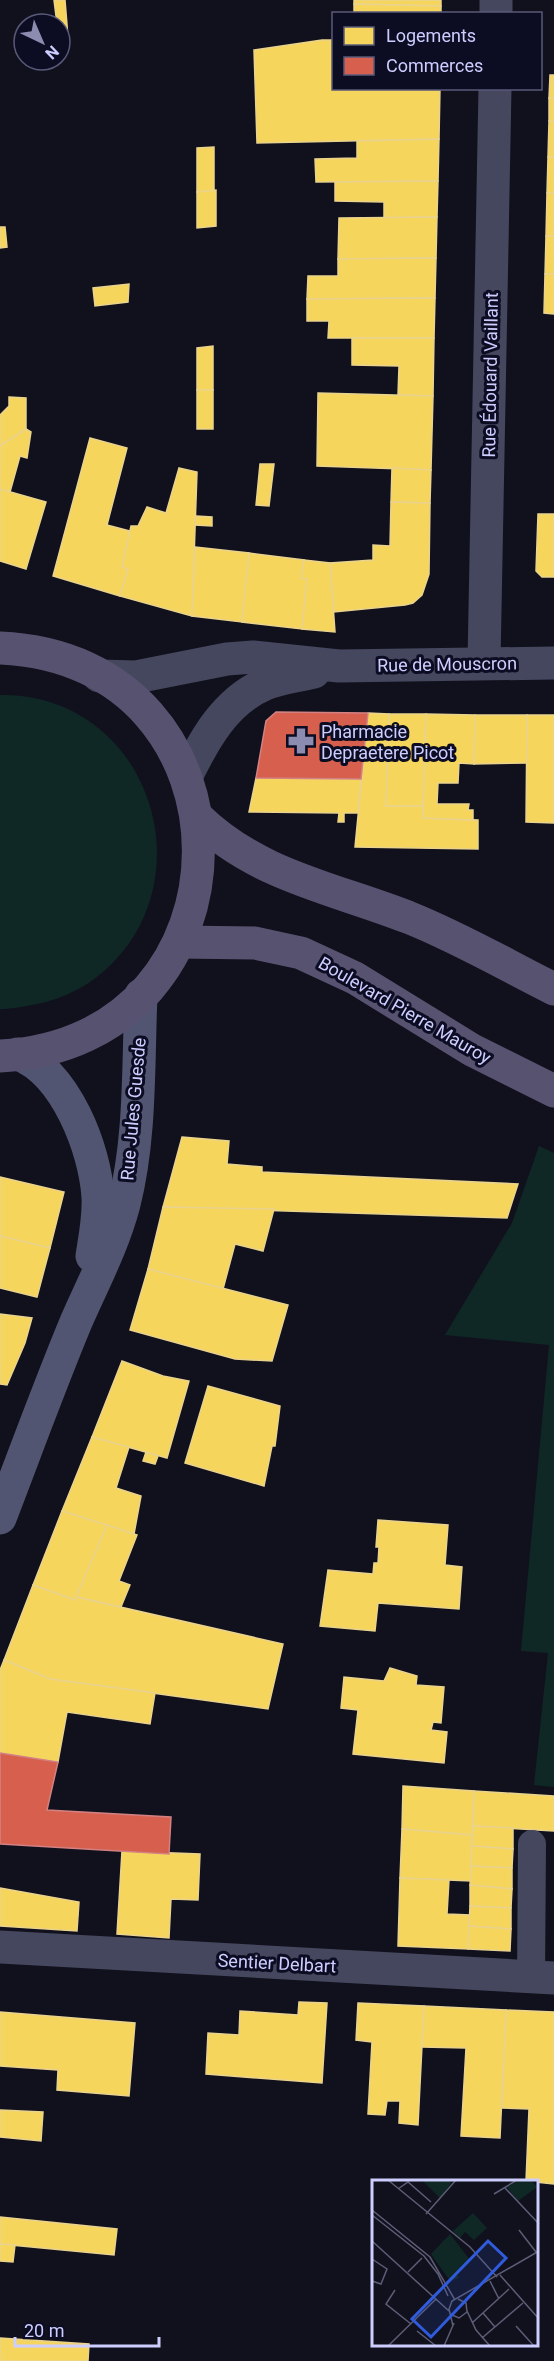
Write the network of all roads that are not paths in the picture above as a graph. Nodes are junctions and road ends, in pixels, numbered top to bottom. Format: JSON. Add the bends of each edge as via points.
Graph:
{"nodes":[{"id":1,"x":495,"y":90,"type":"edge"},
{"id":2,"x":0,"y":648,"type":"edge"},
{"id":3,"x":484,"y":662,"type":"junction"},
{"id":4,"x":554,"y":663,"type":"edge"},
{"id":5,"x":339,"y":666,"type":"junction"},
{"id":6,"x":99,"y":676,"type":"junction"},
{"id":7,"x":186,"y":777,"type":"junction"},
{"id":8,"x":197,"y":817,"type":"junction"},
{"id":9,"x":179,"y":942,"type":"junction"},
{"id":10,"x":554,"y":988,"type":"edge"},
{"id":11,"x":141,"y":995,"type":"junction"},
{"id":12,"x":9,"y":1055,"type":"edge"},
{"id":13,"x":554,"y":1091,"type":"edge"},
{"id":14,"x":76,"y":1322,"type":"junction"},
{"id":15,"x":0,"y":1518,"type":"edge"},
{"id":16,"x":532,"y":1844,"type":"dead end"},
{"id":17,"x":0,"y":1947,"type":"edge"},
{"id":18,"x":542,"y":1977,"type":"edge"}],
"edges":[{"from":1,"to":3,"type":"street","name":"Rue Édouard Vaillant"},
{"from":2,"to":6,"type":"main road","via":[[50,655]]},
{"from":3,"to":4,"type":"street","name":"Rue de Mouscron"},
{"from":3,"to":5,"type":"street","name":"Rue de Mouscron"},
{"from":5,"to":6,"type":"street","name":"Rue de Mouscron","via":[[253,657],[136,677]]},
{"from":5,"to":7,"type":"street","name":"Rue de Mouscron","via":[[273,681],[239,700],[214,726]]},
{"from":6,"to":7,"type":"main road","via":[[147,715],[169,744]]},
{"from":7,"to":8,"type":"main road"},
{"from":8,"to":9,"type":"main road","via":[[198,881]]},
{"from":8,"to":10,"type":"main road","via":[[226,843],[265,866],[411,919]]},
{"from":9,"to":11,"type":"main road"},
{"from":9,"to":13,"type":"main road","name":"Boulevard Pierre Mauroy","via":[[255,943],[301,953],[355,978],[472,1050]]},
{"from":11,"to":12,"type":"main road","via":[[91,1032],[50,1048]]},
{"from":11,"to":14,"type":"main road","name":"Rue Jules Guesde","via":[[131,1166],[115,1235]]},
{"from":12,"to":14,"type":"main road","name":"Rue Jules Guesde","via":[[36,1063],[63,1095],[81,1126],[95,1173],[97,1225]]},
{"from":14,"to":15,"type":"main road","name":"Rue Jules Guesde"},
{"from":16,"to":18,"type":"lane"},
{"from":17,"to":18,"type":"street","name":"Sentier Delbart"}]}
